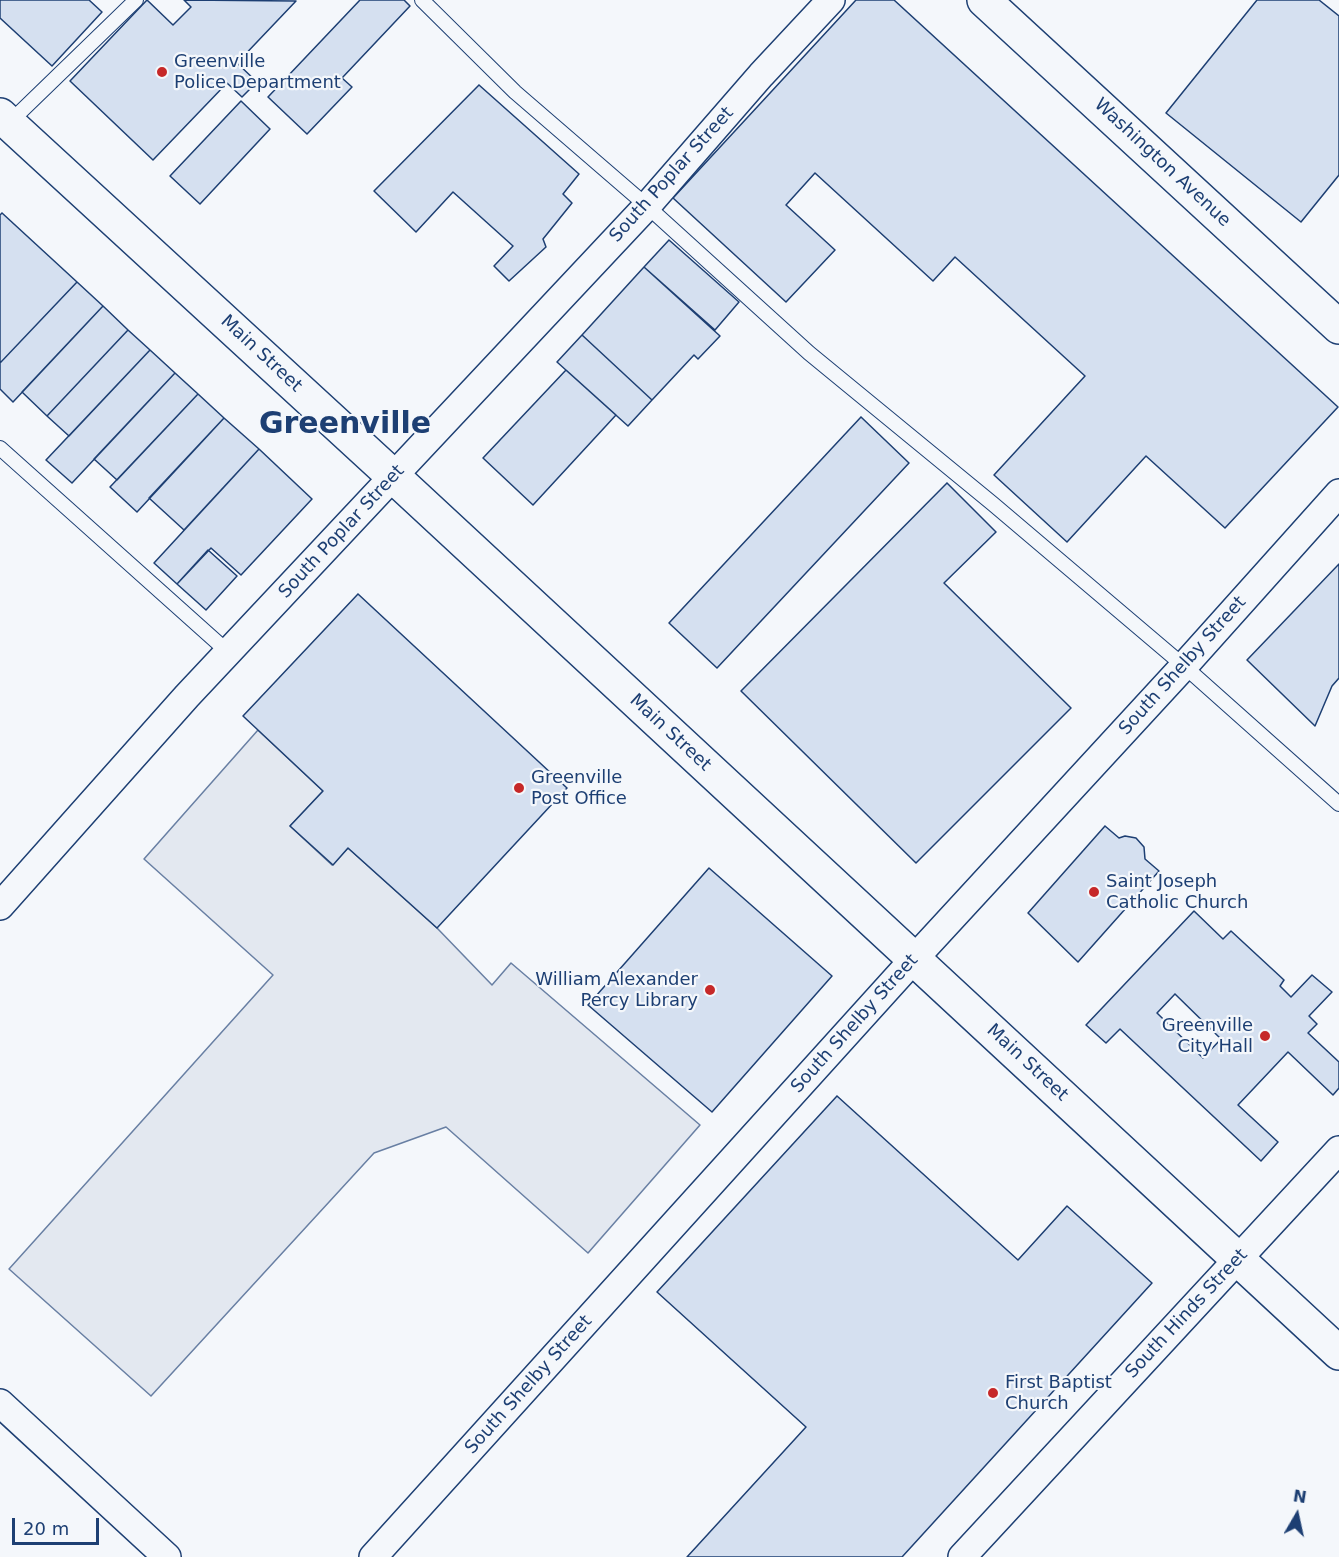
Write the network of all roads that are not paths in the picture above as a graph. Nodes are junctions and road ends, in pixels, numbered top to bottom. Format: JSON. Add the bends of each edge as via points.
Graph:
{"nodes":[{"id":1,"x":136,"y":0,"type":"edge"},
{"id":2,"x":422,"y":0,"type":"edge"},
{"id":3,"x":831,"y":0,"type":"edge"},
{"id":4,"x":984,"y":0,"type":"edge"},
{"id":5,"x":4,"y":119,"type":"edge"},
{"id":6,"x":647,"y":206,"type":"junction"},
{"id":7,"x":1339,"y":327,"type":"edge"},
{"id":8,"x":0,"y":448,"type":"edge"},
{"id":9,"x":394,"y":477,"type":"junction"},
{"id":10,"x":1339,"y":493,"type":"edge"},
{"id":11,"x":228,"y":652,"type":"junction"},
{"id":12,"x":1184,"y":666,"type":"junction"},
{"id":13,"x":1339,"y":804,"type":"edge"},
{"id":14,"x":0,"y":906,"type":"edge"},
{"id":15,"x":914,"y":959,"type":"junction"},
{"id":16,"x":1339,"y":1150,"type":"edge"},
{"id":17,"x":1238,"y":1258,"type":"junction"},
{"id":18,"x":1339,"y":1353,"type":"edge"},
{"id":19,"x":0,"y":1403,"type":"edge"},
{"id":20,"x":167,"y":1557,"type":"edge"},
{"id":21,"x":373,"y":1557,"type":"edge"},
{"id":22,"x":962,"y":1557,"type":"edge"}],
"edges":[{"from":1,"to":5,"type":"lane"},
{"from":2,"to":6,"type":"lane","via":[[515,92]]},
{"from":3,"to":6,"type":"street","name":"South Poplar Street"},
{"from":4,"to":7,"type":"street","name":"Washington Avenue"},
{"from":5,"to":9,"type":"street","name":"Main Street"},
{"from":6,"to":9,"type":"street","name":"South Poplar Street"},
{"from":6,"to":12,"type":"lane","via":[[809,353]]},
{"from":8,"to":11,"type":"lane"},
{"from":9,"to":11,"type":"street","name":"South Poplar Street"},
{"from":9,"to":15,"type":"street","name":"Main Street"},
{"from":10,"to":12,"type":"street","name":"South Shelby Street"},
{"from":11,"to":14,"type":"street","name":"South Poplar Street"},
{"from":12,"to":13,"type":"lane"},
{"from":12,"to":15,"type":"street","name":"South Shelby Street"},
{"from":15,"to":17,"type":"street","name":"Main Street"},
{"from":15,"to":21,"type":"street","name":"South Shelby Street"},
{"from":16,"to":17,"type":"street","name":"South Hinds Street"},
{"from":17,"to":18,"type":"street","name":"Main Street"},
{"from":17,"to":22,"type":"street","name":"South Hinds Street"},
{"from":19,"to":20,"type":"street"}]}
